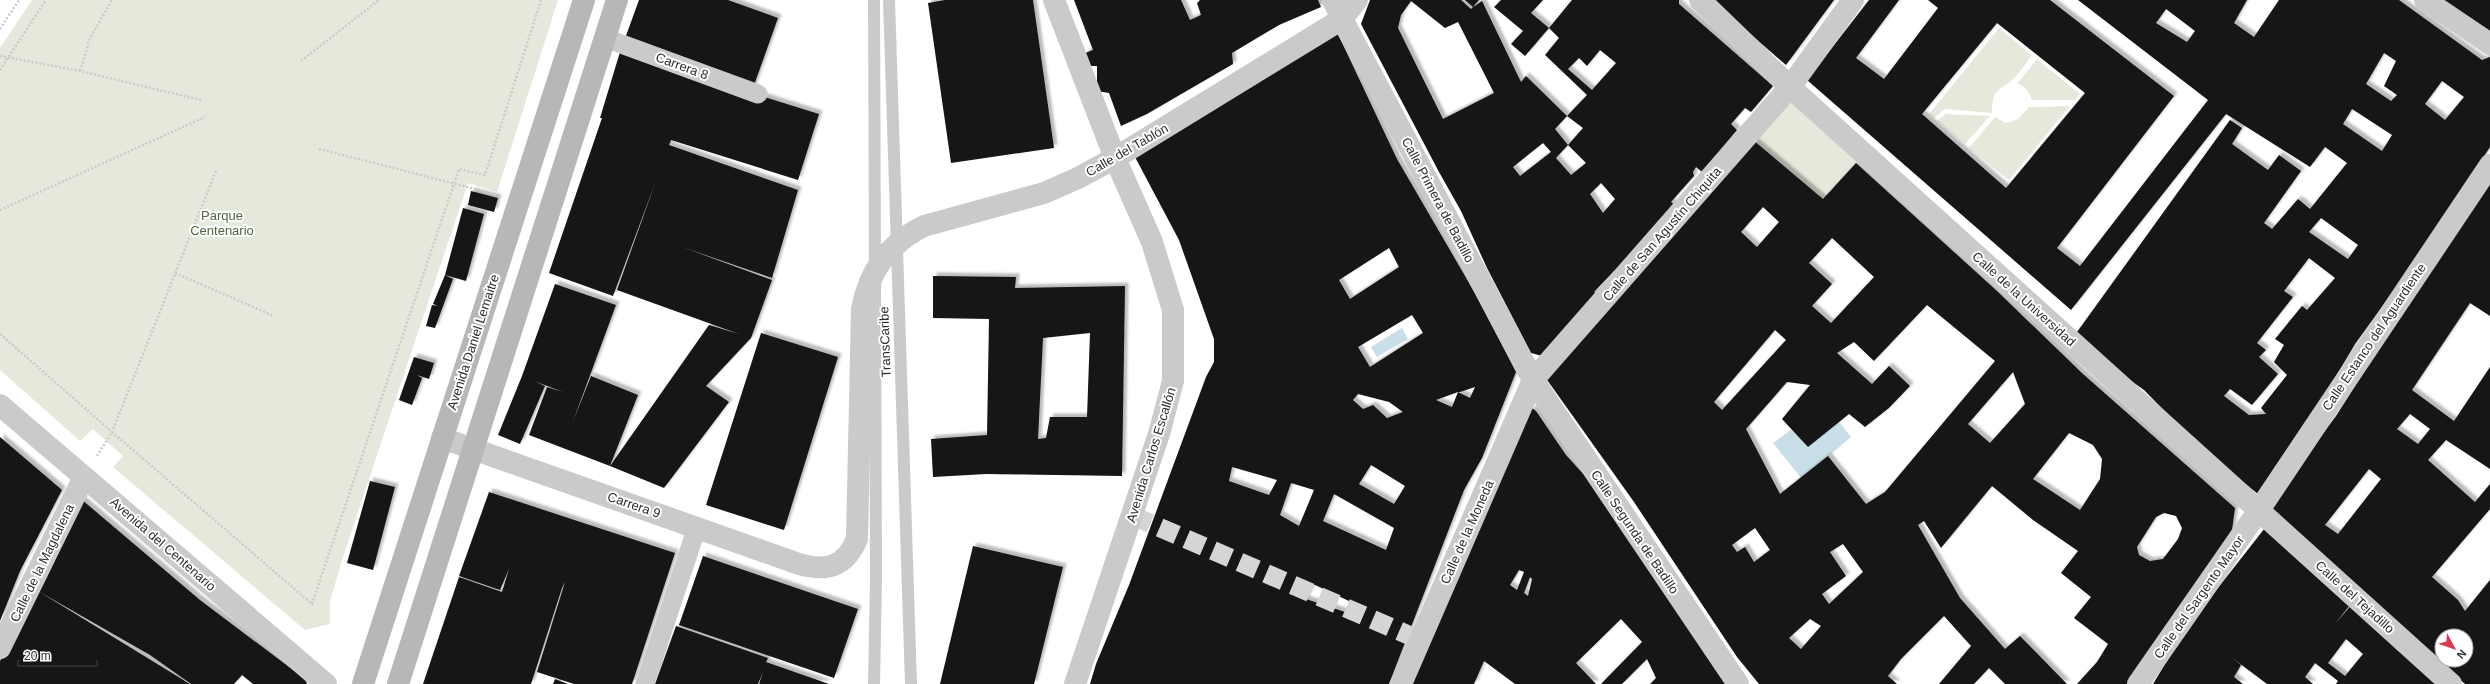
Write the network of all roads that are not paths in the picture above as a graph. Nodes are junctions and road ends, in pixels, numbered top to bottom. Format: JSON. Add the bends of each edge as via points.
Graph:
{"nodes":[{"id":1,"x":584,"y":0,"type":"edge"},
{"id":2,"x":617,"y":0,"type":"edge"},
{"id":3,"x":874,"y":0,"type":"edge"},
{"id":4,"x":888,"y":0,"type":"edge"},
{"id":5,"x":1054,"y":0,"type":"edge"},
{"id":6,"x":1333,"y":0,"type":"edge"},
{"id":7,"x":1357,"y":0,"type":"edge"},
{"id":8,"x":1700,"y":0,"type":"edge"},
{"id":9,"x":1853,"y":0,"type":"edge"},
{"id":10,"x":2424,"y":0,"type":"edge"},
{"id":11,"x":1342,"y":19,"type":"junction"},
{"id":12,"x":605,"y":38,"type":"junction"},
{"id":13,"x":2490,"y":44,"type":"edge"},
{"id":14,"x":1790,"y":87,"type":"junction"},
{"id":15,"x":758,"y":94,"type":"dead end"},
{"id":16,"x":1115,"y":158,"type":"junction"},
{"id":17,"x":2490,"y":165,"type":"edge"},
{"id":18,"x":896,"y":245,"type":"junction"},
{"id":19,"x":875,"y":268,"type":"junction"},
{"id":20,"x":1533,"y":380,"type":"junction"},
{"id":21,"x":0,"y":405,"type":"edge"},
{"id":22,"x":442,"y":438,"type":"junction"},
{"id":23,"x":473,"y":448,"type":"junction"},
{"id":24,"x":84,"y":477,"type":"junction"},
{"id":25,"x":2259,"y":510,"type":"junction"},
{"id":26,"x":697,"y":527,"type":"junction"},
{"id":27,"x":827,"y":567,"type":"joint"},
{"id":28,"x":0,"y":648,"type":"edge"},
{"id":29,"x":326,"y":684,"type":"edge"},
{"id":30,"x":363,"y":684,"type":"edge"},
{"id":31,"x":398,"y":684,"type":"edge"},
{"id":32,"x":645,"y":684,"type":"edge"},
{"id":33,"x":874,"y":684,"type":"edge"},
{"id":34,"x":911,"y":684,"type":"edge"},
{"id":35,"x":1075,"y":684,"type":"edge"},
{"id":36,"x":1401,"y":684,"type":"edge"},
{"id":37,"x":1738,"y":684,"type":"edge"},
{"id":38,"x":2138,"y":684,"type":"edge"},
{"id":39,"x":2451,"y":684,"type":"edge"}],
"edges":[{"from":1,"to":22,"type":"main road","name":"Avenida Daniel Lemaitre"},
{"from":2,"to":12,"type":"main road"},
{"from":3,"to":19,"type":"lane","name":"TransCaribe"},
{"from":4,"to":18,"type":"lane","name":"TransCaribe"},
{"from":5,"to":16,"type":"street","name":"Avenida Carlos Escallón"},
{"from":6,"to":11,"type":"street","name":"Calle Primera de Badillo"},
{"from":7,"to":11,"type":"street"},
{"from":8,"to":14,"type":"street","name":"Calle de la Universidad"},
{"from":9,"to":14,"type":"street","name":"Calle de San Agustín Chiquita"},
{"from":10,"to":13,"type":"street"},
{"from":11,"to":16,"type":"street","name":"Calle del Tablón"},
{"from":11,"to":20,"type":"street","name":"Calle Primera de Badillo"},
{"from":12,"to":15,"type":"street","name":"Carrera 8"},
{"from":12,"to":23,"type":"main road"},
{"from":14,"to":20,"type":"street","name":"Calle de San Agustín Chiquita"},
{"from":14,"to":25,"type":"street","name":"Calle de la Universidad"},
{"from":16,"to":18,"type":"street","name":"Calle del Tablón","via":[[1044,193],[924,226],[908,234]]},
{"from":16,"to":35,"type":"street","name":"Avenida Carlos Escallón","via":[[1152,242],[1173,310],[1173,381],[1133,516]]},
{"from":17,"to":25,"type":"street","name":"Calle Estanco del Aguardiente"},
{"from":18,"to":19,"type":"street","name":"Calle del Tablón"},
{"from":18,"to":34,"type":"lane","name":"TransCaribe"},
{"from":19,"to":27,"type":"street","name":"Calle del Tablón","via":[[866,288],[862,309],[857,539],[853,549],[839,564]]},
{"from":19,"to":33,"type":"lane","name":"TransCaribe"},
{"from":20,"to":36,"type":"street","name":"Calle de la Moneda"},
{"from":20,"to":37,"type":"street","name":"Calle Segunda de Badillo"},
{"from":21,"to":24,"type":"street","name":"Avenida del Centenario"},
{"from":22,"to":23,"type":"street","name":"Carrera 9"},
{"from":22,"to":30,"type":"main road","name":"Avenida Daniel Lemaitre"},
{"from":23,"to":26,"type":"street","name":"Carrera 9"},
{"from":23,"to":31,"type":"main road"},
{"from":24,"to":28,"type":"street","name":"Calle de la Magdalena"},
{"from":24,"to":29,"type":"street","name":"Avenida del Centenario"},
{"from":25,"to":38,"type":"street","name":"Calle del Sargento Mayor"},
{"from":25,"to":39,"type":"street","name":"Calle del Tejadillo"},
{"from":26,"to":27,"type":"street","name":"Carrera 9","via":[[799,564],[814,568]]},
{"from":26,"to":32,"type":"street"}]}
